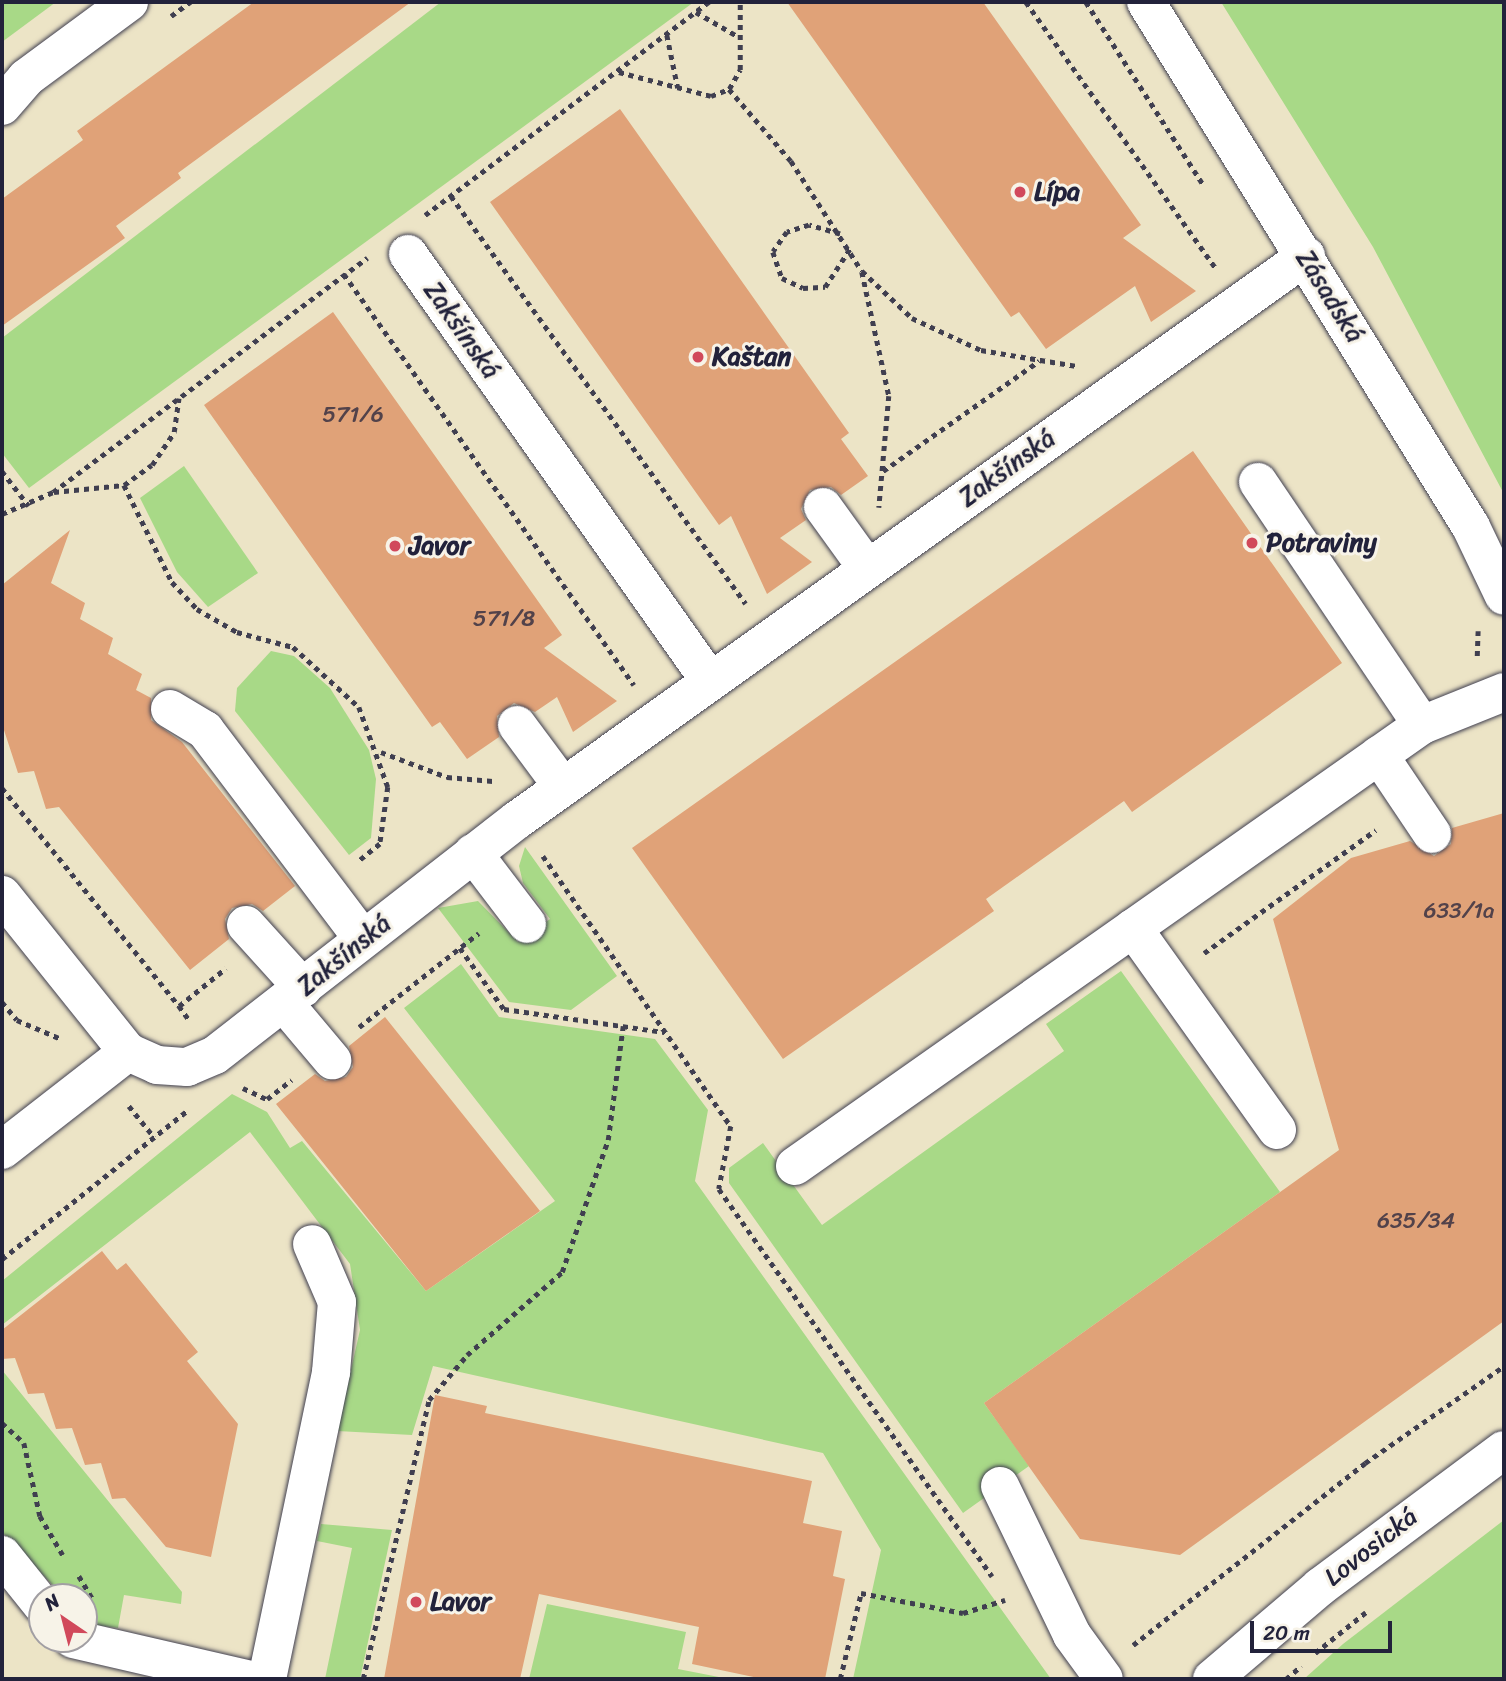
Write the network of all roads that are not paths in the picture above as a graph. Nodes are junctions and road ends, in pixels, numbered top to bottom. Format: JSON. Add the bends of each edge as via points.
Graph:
{"nodes":[{"id":1,"x":129,"y":2,"type":"edge"},
{"id":2,"x":1146,"y":2,"type":"edge"},
{"id":3,"x":2,"y":106,"type":"edge"},
{"id":4,"x":408,"y":254,"type":"dead end"},
{"id":5,"x":1306,"y":256,"type":"junction"},
{"id":6,"x":1258,"y":482,"type":"dead end"},
{"id":7,"x":824,"y":507,"type":"dead end"},
{"id":8,"x":867,"y":568,"type":"junction"},
{"id":9,"x":1504,"y":596,"type":"edge"},
{"id":10,"x":710,"y":681,"type":"junction"},
{"id":11,"x":1504,"y":692,"type":"edge"},
{"id":12,"x":170,"y":709,"type":"dead end"},
{"id":13,"x":517,"y":725,"type":"dead end"},
{"id":14,"x":1422,"y":725,"type":"junction"},
{"id":15,"x":1379,"y":755,"type":"junction"},
{"id":16,"x":563,"y":787,"type":"junction"},
{"id":17,"x":1432,"y":834,"type":"dead end"},
{"id":18,"x":473,"y":853,"type":"junction"},
{"id":19,"x":2,"y":895,"type":"edge"},
{"id":20,"x":527,"y":924,"type":"dead end"},
{"id":21,"x":1133,"y":928,"type":"junction"},
{"id":22,"x":253,"y":933,"type":"road end"},
{"id":23,"x":363,"y":939,"type":"junction"},
{"id":24,"x":294,"y":995,"type":"junction"},
{"id":25,"x":128,"y":1052,"type":"junction"},
{"id":26,"x":332,"y":1060,"type":"dead end"},
{"id":27,"x":1277,"y":1130,"type":"dead end"},
{"id":28,"x":2,"y":1150,"type":"edge"},
{"id":29,"x":795,"y":1166,"type":"dead end"},
{"id":30,"x":312,"y":1244,"type":"dead end"},
{"id":31,"x":1504,"y":1450,"type":"edge"},
{"id":32,"x":1000,"y":1486,"type":"dead end"},
{"id":33,"x":2,"y":1555,"type":"edge"},
{"id":34,"x":28,"y":1588,"type":"edge"},
{"id":35,"x":98,"y":1646,"type":"edge"},
{"id":36,"x":1101,"y":1676,"type":"edge"},
{"id":37,"x":246,"y":1679,"type":"edge"},
{"id":38,"x":267,"y":1679,"type":"edge"},
{"id":39,"x":1212,"y":1679,"type":"edge"}],
"edges":[{"from":1,"to":3,"type":"street","via":[[26,78]]},
{"from":2,"to":5,"type":"street","name":"Zásadská"},
{"from":4,"to":10,"type":"street","name":"Zakšínská"},
{"from":5,"to":8,"type":"street","name":"Zakšínská"},
{"from":5,"to":9,"type":"street","name":"Zásadská","via":[[1471,527]]},
{"from":6,"to":14,"type":"street"},
{"from":7,"to":8,"type":"street"},
{"from":8,"to":10,"type":"street","name":"Zakšínská"},
{"from":10,"to":16,"type":"street","name":"Zakšínská"},
{"from":11,"to":14,"type":"street"},
{"from":12,"to":23,"type":"street","via":[[205,730]]},
{"from":13,"to":16,"type":"street"},
{"from":14,"to":15,"type":"street"},
{"from":15,"to":17,"type":"street"},
{"from":15,"to":21,"type":"street"},
{"from":16,"to":18,"type":"street","name":"Zakšínská"},
{"from":18,"to":20,"type":"street"},
{"from":18,"to":23,"type":"street","name":"Zakšínská"},
{"from":19,"to":25,"type":"street","name":"Zakšínská"},
{"from":21,"to":27,"type":"street"},
{"from":21,"to":29,"type":"street"},
{"from":22,"to":24,"type":"street"},
{"from":23,"to":24,"type":"street","name":"Zakšínská"},
{"from":24,"to":25,"type":"street","name":"Zakšínská","via":[[230,1046],[187,1067],[157,1065]]},
{"from":24,"to":26,"type":"street"},
{"from":25,"to":28,"type":"street"},
{"from":30,"to":38,"type":"street","via":[[337,1302],[331,1372]]},
{"from":31,"to":39,"type":"street","name":"Lovosická","via":[[1415,1513]]},
{"from":32,"to":36,"type":"street","via":[[1072,1635]]},
{"from":33,"to":34,"type":"street"},
{"from":35,"to":37,"type":"street"}]}
